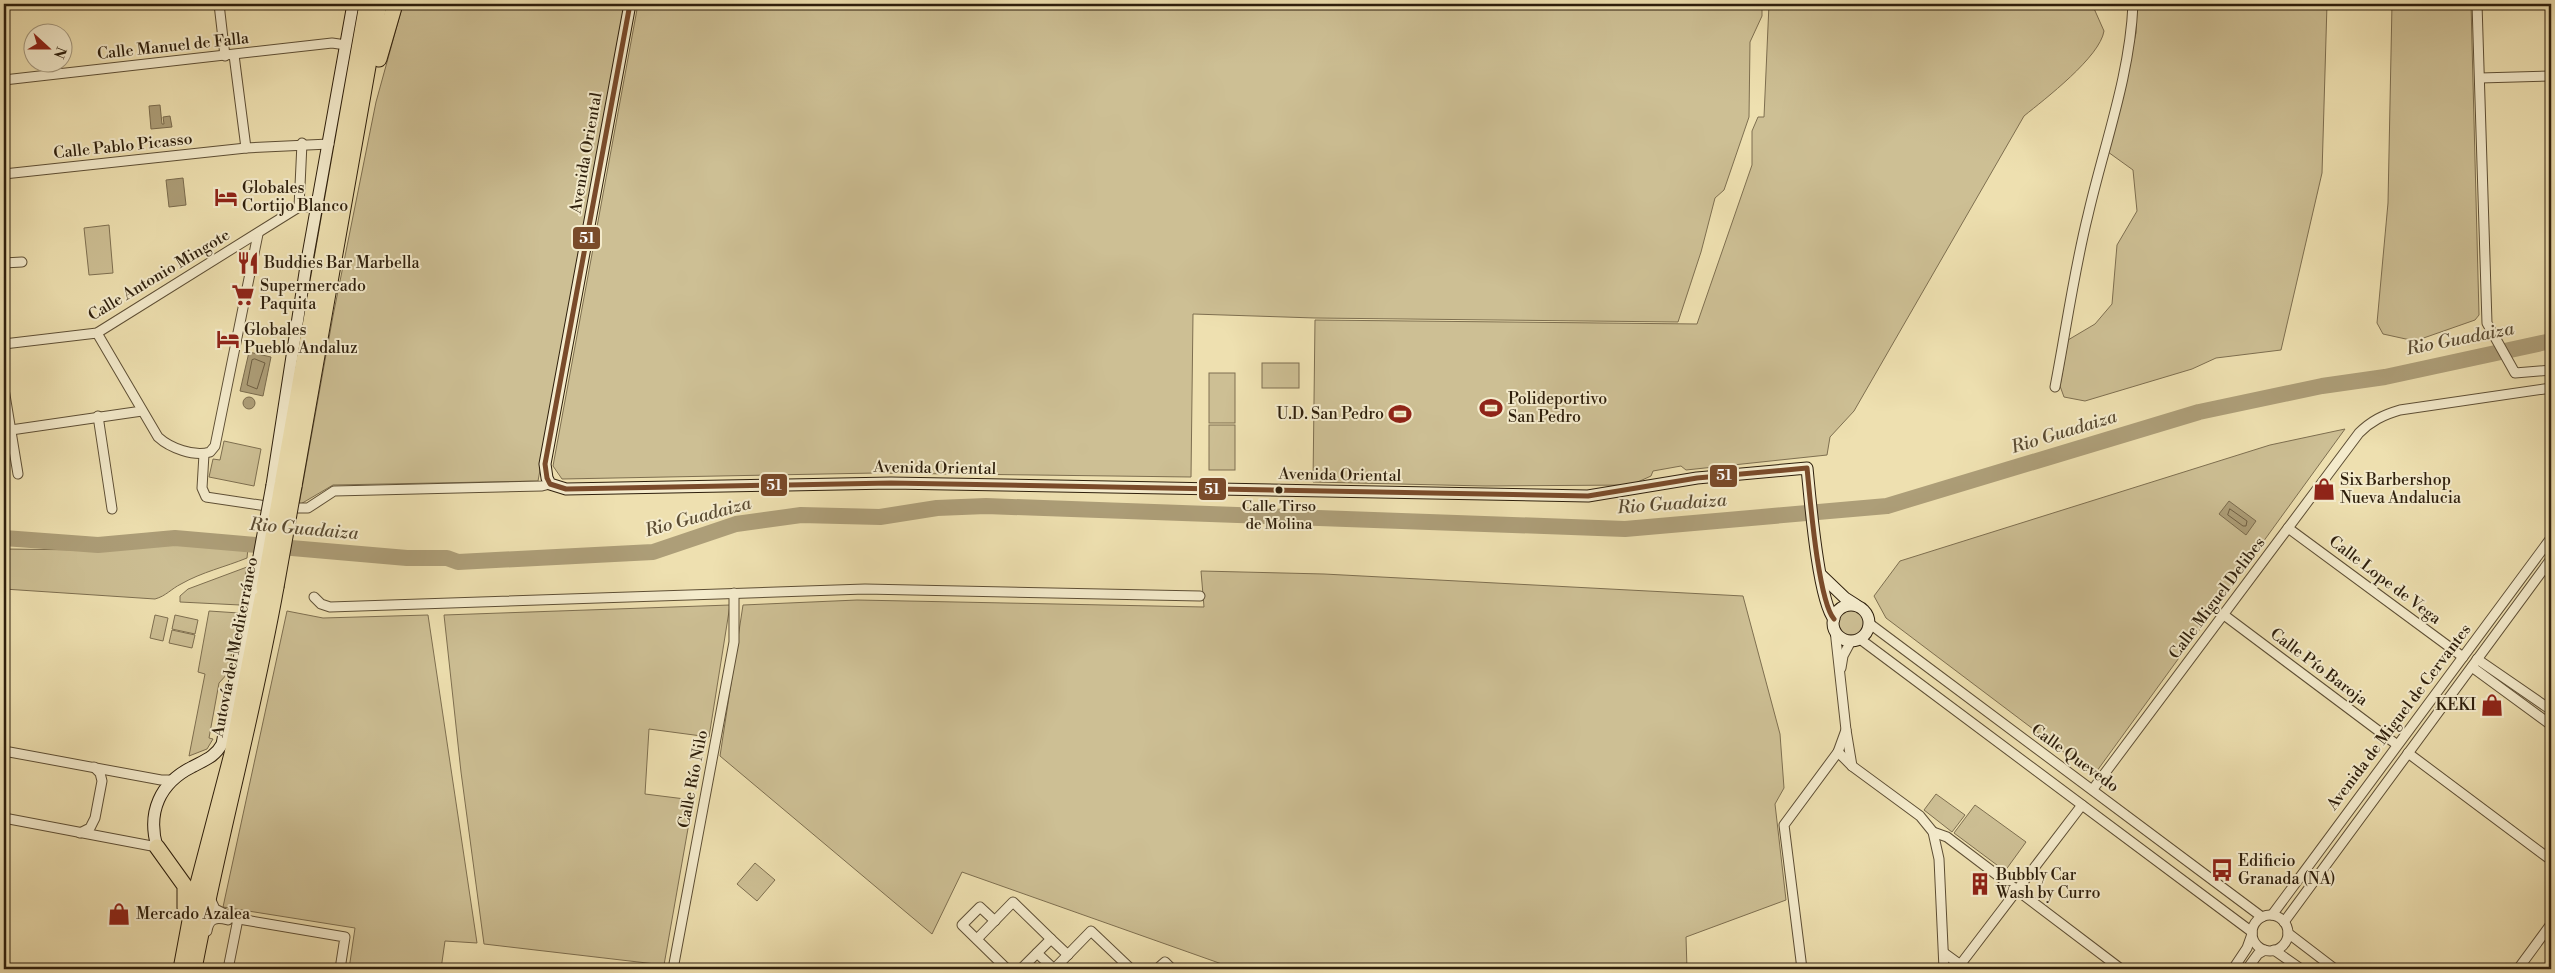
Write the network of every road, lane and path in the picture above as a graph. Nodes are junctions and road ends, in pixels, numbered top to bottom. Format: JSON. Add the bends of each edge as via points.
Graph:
{"nodes":[{"id":1,"x":219,"y":4,"type":"edge"},
{"id":2,"x":353,"y":4,"type":"edge"},
{"id":3,"x":358,"y":4,"type":"edge"},
{"id":4,"x":367,"y":4,"type":"edge"},
{"id":5,"x":379,"y":4,"type":"edge"},
{"id":6,"x":395,"y":4,"type":"edge"},
{"id":7,"x":630,"y":4,"type":"edge"},
{"id":8,"x":2132,"y":4,"type":"edge"},
{"id":9,"x":2477,"y":4,"type":"edge"},
{"id":10,"x":346,"y":45,"type":"junction"},
{"id":11,"x":230,"y":56,"type":"junction"},
{"id":12,"x":355,"y":76,"type":"junction"},
{"id":13,"x":2551,"y":76,"type":"edge"},
{"id":14,"x":2480,"y":78,"type":"junction"},
{"id":15,"x":4,"y":80,"type":"edge"},
{"id":16,"x":358,"y":127,"type":"junction"},
{"id":17,"x":302,"y":143,"type":"junction"},
{"id":18,"x":329,"y":144,"type":"junction"},
{"id":19,"x":246,"y":148,"type":"junction"},
{"id":20,"x":4,"y":174,"type":"edge"},
{"id":21,"x":299,"y":207,"type":"junction"},
{"id":22,"x":318,"y":207,"type":"junction"},
{"id":23,"x":258,"y":234,"type":"junction"},
{"id":24,"x":22,"y":262,"type":"dead end"},
{"id":25,"x":4,"y":263,"type":"edge"},
{"id":26,"x":97,"y":333,"type":"junction"},
{"id":27,"x":4,"y":344,"type":"edge"},
{"id":28,"x":2551,"y":370,"type":"edge"},
{"id":29,"x":2055,"y":387,"type":"dead end"},
{"id":30,"x":2551,"y":388,"type":"edge"},
{"id":31,"x":4,"y":389,"type":"edge"},
{"id":32,"x":142,"y":411,"type":"junction"},
{"id":33,"x":98,"y":416,"type":"junction"},
{"id":34,"x":11,"y":430,"type":"junction"},
{"id":35,"x":204,"y":454,"type":"junction"},
{"id":36,"x":18,"y":474,"type":"dead end"},
{"id":37,"x":550,"y":484,"type":"junction"},
{"id":38,"x":283,"y":485,"type":"junction"},
{"id":39,"x":112,"y":509,"type":"dead end"},
{"id":40,"x":2288,"y":528,"type":"junction"},
{"id":41,"x":2551,"y":538,"type":"edge"},
{"id":42,"x":2551,"y":559,"type":"edge"},
{"id":43,"x":1821,"y":575,"type":"junction"},
{"id":44,"x":264,"y":588,"type":"junction"},
{"id":45,"x":734,"y":593,"type":"junction"},
{"id":46,"x":1200,"y":596,"type":"dead end"},
{"id":47,"x":314,"y":597,"type":"dead end"},
{"id":48,"x":1857,"y":605,"type":"junction"},
{"id":49,"x":2224,"y":615,"type":"junction"},
{"id":50,"x":1834,"y":624,"type":"junction"},
{"id":51,"x":1870,"y":624,"type":"junction"},
{"id":52,"x":1856,"y":640,"type":"junction"},
{"id":53,"x":2463,"y":657,"type":"junction"},
{"id":54,"x":2475,"y":663,"type":"junction"},
{"id":55,"x":1840,"y":673,"type":"junction"},
{"id":56,"x":2551,"y":710,"type":"edge"},
{"id":57,"x":2551,"y":725,"type":"edge"},
{"id":58,"x":1846,"y":730,"type":"junction"},
{"id":59,"x":2396,"y":744,"type":"junction"},
{"id":60,"x":4,"y":751,"type":"edge"},
{"id":61,"x":1838,"y":752,"type":"junction"},
{"id":62,"x":2408,"y":753,"type":"junction"},
{"id":63,"x":1852,"y":766,"type":"junction"},
{"id":64,"x":94,"y":767,"type":"junction"},
{"id":65,"x":171,"y":780,"type":"junction"},
{"id":66,"x":2093,"y":789,"type":"junction"},
{"id":67,"x":2082,"y":805,"type":"junction"},
{"id":68,"x":4,"y":818,"type":"edge"},
{"id":69,"x":1933,"y":832,"type":"junction"},
{"id":70,"x":80,"y":833,"type":"junction"},
{"id":71,"x":157,"y":847,"type":"junction"},
{"id":72,"x":2551,"y":860,"type":"edge"},
{"id":73,"x":2016,"y":891,"type":"junction"},
{"id":74,"x":208,"y":893,"type":"junction"},
{"id":75,"x":2267,"y":916,"type":"junction"},
{"id":76,"x":235,"y":919,"type":"junction"},
{"id":77,"x":995,"y":920,"type":"junction"},
{"id":78,"x":2284,"y":922,"type":"junction"},
{"id":79,"x":2551,"y":924,"type":"edge"},
{"id":80,"x":2252,"y":933,"type":"junction"},
{"id":81,"x":2288,"y":933,"type":"junction"},
{"id":82,"x":1051,"y":938,"type":"junction"},
{"id":83,"x":976,"y":939,"type":"junction"},
{"id":84,"x":2270,"y":950,"type":"junction"},
{"id":85,"x":1037,"y":952,"type":"junction"},
{"id":86,"x":1944,"y":953,"type":"junction"},
{"id":87,"x":1068,"y":955,"type":"junction"},
{"id":88,"x":1963,"y":967,"type":"edge"},
{"id":89,"x":185,"y":968,"type":"edge"},
{"id":90,"x":1128,"y":968,"type":"edge"},
{"id":91,"x":199,"y":969,"type":"edge"},
{"id":92,"x":228,"y":969,"type":"edge"},
{"id":93,"x":340,"y":969,"type":"edge"},
{"id":94,"x":673,"y":969,"type":"edge"},
{"id":95,"x":1007,"y":969,"type":"edge"},
{"id":96,"x":1021,"y":969,"type":"edge"},
{"id":97,"x":1157,"y":969,"type":"edge"},
{"id":98,"x":1172,"y":969,"type":"edge"},
{"id":99,"x":1802,"y":969,"type":"edge"},
{"id":100,"x":1944,"y":969,"type":"edge"},
{"id":101,"x":2121,"y":969,"type":"edge"},
{"id":102,"x":2233,"y":969,"type":"edge"},
{"id":103,"x":2247,"y":969,"type":"edge"},
{"id":104,"x":2301,"y":969,"type":"edge"},
{"id":105,"x":2335,"y":969,"type":"edge"},
{"id":106,"x":2518,"y":969,"type":"edge"}],
"edges":[{"from":1,"to":11,"type":"street"},
{"from":2,"to":10,"type":"street"},
{"from":3,"to":12,"type":"highway","via":[[353,48]]},
{"from":4,"to":12,"type":"highway","name":"Autovía del Mediterráneo"},
{"from":5,"to":16,"type":"highway","name":"Autovía del Mediterráneo"},
{"from":6,"to":16,"type":"highway","via":[[369,102]]},
{"from":7,"to":37,"type":"street","name":"Avenida Oriental","via":[[545,464]]},
{"from":8,"to":29,"type":"street","via":[[2132,32],[2125,68],[2087,217]]},
{"from":9,"to":14,"type":"street"},
{"from":10,"to":11,"type":"street","name":"Calle Manuel de Falla","via":[[332,43]]},
{"from":10,"to":18,"type":"street"},
{"from":11,"to":15,"type":"street","name":"Calle Manuel de Falla"},
{"from":11,"to":19,"type":"street"},
{"from":12,"to":38,"type":"highway","name":"Autovía del Mediterráneo"},
{"from":13,"to":14,"type":"street"},
{"from":14,"to":28,"type":"street","via":[[2487,323],[2515,373]]},
{"from":16,"to":38,"type":"highway","name":"Autovía del Mediterráneo"},
{"from":17,"to":18,"type":"street","name":"Calle Pablo Picasso"},
{"from":17,"to":19,"type":"street","name":"Calle Pablo Picasso"},
{"from":17,"to":21,"type":"street"},
{"from":18,"to":22,"type":"street"},
{"from":19,"to":20,"type":"street","name":"Calle Pablo Picasso"},
{"from":21,"to":22,"type":"street"},
{"from":21,"to":23,"type":"street","name":"Calle Antonio Mingote"},
{"from":22,"to":38,"type":"street","via":[[306,266]]},
{"from":23,"to":26,"type":"street","name":"Calle Antonio Mingote"},
{"from":23,"to":35,"type":"street","via":[[215,446]]},
{"from":24,"to":25,"type":"street"},
{"from":26,"to":27,"type":"street","name":"Calle Antonio Mingote"},
{"from":26,"to":32,"type":"street"},
{"from":30,"to":40,"type":"street","name":"Calle Miguel Delibes","via":[[2400,410],[2381,416],[2366,426]]},
{"from":31,"to":34,"type":"street"},
{"from":32,"to":33,"type":"street"},
{"from":32,"to":35,"type":"street","via":[[158,437],[168,446]]},
{"from":33,"to":34,"type":"street"},
{"from":33,"to":39,"type":"street"},
{"from":34,"to":36,"type":"street"},
{"from":35,"to":37,"type":"street","via":[[202,488],[206,497],[301,510],[334,491]]},
{"from":37,"to":43,"type":"street","name":"Avenida Oriental","via":[[566,489],[891,482],[1588,496],[1697,478],[1807,468]]},
{"from":38,"to":44,"type":"highway","name":"Autovía del Mediterráneo","bridge":true},
{"from":38,"to":44,"type":"street","bridge":true},
{"from":40,"to":49,"type":"street","name":"Calle Miguel Delibes"},
{"from":40,"to":53,"type":"street","name":"Calle Lope de Vega"},
{"from":41,"to":53,"type":"street","name":"Avenida de Miguel de Cervantes"},
{"from":42,"to":54,"type":"street","name":"Avenida de Miguel de Cervantes"},
{"from":43,"to":48,"type":"street"},
{"from":43,"to":50,"type":"street"},
{"from":44,"to":65,"type":"street","via":[[222,744],[208,760]]},
{"from":44,"to":74,"type":"highway","name":"Autovía del Mediterráneo","via":[[261,674]]},
{"from":44,"to":89,"type":"highway","name":"Autovía del Mediterráneo","via":[[232,754],[194,899]]},
{"from":45,"to":46,"type":"street","via":[[865,589]]},
{"from":45,"to":47,"type":"street","via":[[330,607]]},
{"from":45,"to":94,"type":"street","name":"Calle Río Nilo","via":[[734,642]]},
{"from":48,"to":50,"type":"street","via":[[1842,607]]},
{"from":48,"to":51,"type":"street","via":[[1866,612]]},
{"from":49,"to":59,"type":"street","name":"Calle Pío Baroja"},
{"from":49,"to":66,"type":"street","name":"Calle Miguel Delibes"},
{"from":50,"to":52,"type":"street","via":[[1841,638]]},
{"from":50,"to":55,"type":"street"},
{"from":51,"to":52,"type":"street","via":[[1867,632]]},
{"from":51,"to":66,"type":"street","name":"Calle Quevedo"},
{"from":52,"to":55,"type":"street","via":[[1843,656]]},
{"from":52,"to":67,"type":"street","name":"Calle Quevedo"},
{"from":53,"to":59,"type":"street","name":"Avenida de Miguel de Cervantes"},
{"from":54,"to":56,"type":"street"},
{"from":54,"to":57,"type":"street"},
{"from":54,"to":62,"type":"street","name":"Avenida de Miguel de Cervantes"},
{"from":55,"to":58,"type":"street"},
{"from":58,"to":61,"type":"street"},
{"from":58,"to":63,"type":"street"},
{"from":59,"to":75,"type":"street","name":"Avenida de Miguel de Cervantes"},
{"from":60,"to":64,"type":"street"},
{"from":61,"to":63,"type":"street"},
{"from":61,"to":99,"type":"street","via":[[1784,825]]},
{"from":62,"to":72,"type":"street"},
{"from":62,"to":78,"type":"street","name":"Avenida de Miguel de Cervantes"},
{"from":63,"to":69,"type":"street","via":[[1920,816]]},
{"from":64,"to":65,"type":"street"},
{"from":64,"to":70,"type":"street","via":[[102,781],[95,818],[90,828]]},
{"from":65,"to":71,"type":"street","via":[[153,813]]},
{"from":66,"to":75,"type":"street","name":"Calle Quevedo"},
{"from":67,"to":73,"type":"street"},
{"from":67,"to":80,"type":"street","name":"Calle Quevedo"},
{"from":68,"to":70,"type":"street"},
{"from":69,"to":73,"type":"street","via":[[1946,837]]},
{"from":69,"to":86,"type":"street","via":[[1939,859]]},
{"from":70,"to":71,"type":"street"},
{"from":71,"to":89,"type":"highway","via":[[186,890],[179,941]]},
{"from":73,"to":88,"type":"street"},
{"from":73,"to":101,"type":"street"},
{"from":74,"to":76,"type":"street","via":[[215,909]]},
{"from":74,"to":89,"type":"highway","name":"Autovía del Mediterráneo"},
{"from":75,"to":78,"type":"street"},
{"from":75,"to":80,"type":"street","via":[[2257,920]]},
{"from":76,"to":91,"type":"street","via":[[215,918],[209,924]]},
{"from":76,"to":92,"type":"street"},
{"from":76,"to":93,"type":"street","via":[[345,937]]},
{"from":77,"to":82,"type":"street","via":[[1013,902]]},
{"from":77,"to":83,"type":"street"},
{"from":77,"to":83,"type":"street","via":[[980,906],[962,925]]},
{"from":78,"to":81,"type":"street"},
{"from":79,"to":106,"type":"street"},
{"from":80,"to":84,"type":"street","via":[[2257,945]]},
{"from":80,"to":102,"type":"street","via":[[2247,948]]},
{"from":81,"to":84,"type":"street","via":[[2284,944]]},
{"from":81,"to":105,"type":"street"},
{"from":82,"to":85,"type":"street"},
{"from":82,"to":87,"type":"street"},
{"from":83,"to":95,"type":"street"},
{"from":84,"to":103,"type":"street","via":[[2258,954]]},
{"from":84,"to":104,"type":"street"},
{"from":85,"to":87,"type":"street","via":[[1054,969]]},
{"from":85,"to":96,"type":"street"},
{"from":86,"to":88,"type":"street"},
{"from":86,"to":100,"type":"street"},
{"from":87,"to":90,"type":"street","via":[[1091,931]]},
{"from":97,"to":98,"type":"street","via":[[1165,962]]}]}
